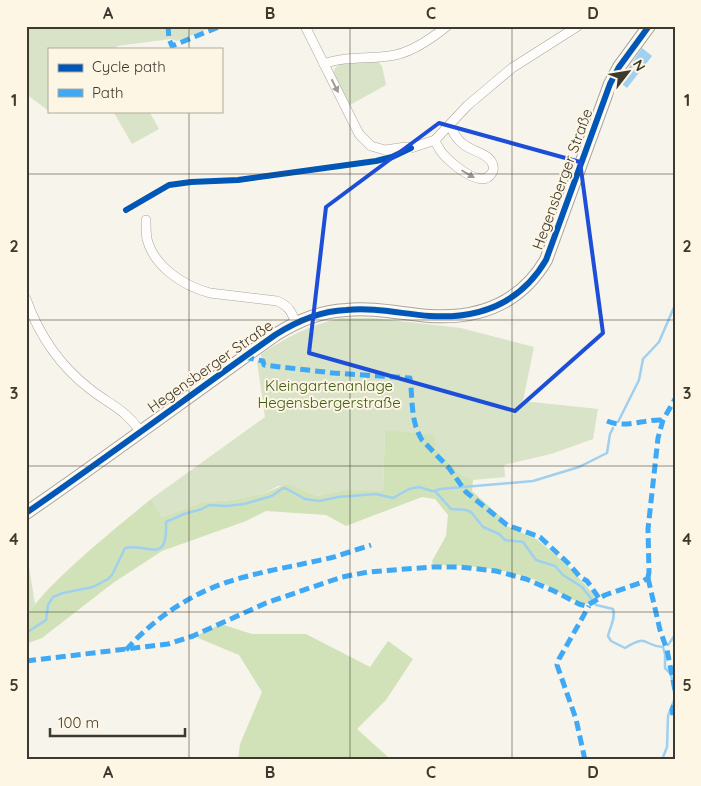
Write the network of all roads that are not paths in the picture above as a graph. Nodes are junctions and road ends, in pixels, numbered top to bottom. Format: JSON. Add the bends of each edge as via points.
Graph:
{"nodes":[{"id":1,"x":305,"y":26,"type":"edge"},
{"id":2,"x":447,"y":26,"type":"edge"},
{"id":3,"x":578,"y":26,"type":"edge"},
{"id":4,"x":649,"y":26,"type":"edge"},
{"id":5,"x":324,"y":64,"type":"junction"},
{"id":6,"x":450,"y":125,"type":"junction"},
{"id":7,"x":435,"y":140,"type":"junction"},
{"id":8,"x":146,"y":220,"type":"dead end"},
{"id":9,"x":26,"y":299,"type":"edge"},
{"id":10,"x":296,"y":323,"type":"junction"},
{"id":11,"x":140,"y":431,"type":"junction"},
{"id":12,"x":26,"y":513,"type":"edge"}],
"edges":[{"from":1,"to":5,"type":"street"},
{"from":2,"to":5,"type":"street","via":[[417,46],[395,55]]},
{"from":3,"to":6,"type":"street","via":[[512,68],[468,105]]},
{"from":4,"to":10,"type":"street","name":"Hegensberger Straße","via":[[613,78],[549,254],[523,289],[493,308],[462,316],[356,309],[320,313]]},
{"from":5,"to":7,"type":"street","one_way":true,"via":[[364,140],[371,146],[380,149],[411,148]]},
{"from":6,"to":7,"type":"street"},
{"from":7,"to":6,"type":"street","one_way":true,"via":[[442,153],[462,170],[479,179],[490,176],[492,162],[463,144]]},
{"from":8,"to":10,"type":"street","via":[[150,248],[159,262],[178,279],[210,293],[286,305]]},
{"from":9,"to":11,"type":"street","via":[[40,330],[59,359],[92,391],[128,415]]},
{"from":10,"to":11,"type":"street","name":"Hegensberger Straße"},
{"from":11,"to":12,"type":"street","name":"Hegensberger Straße"}]}
